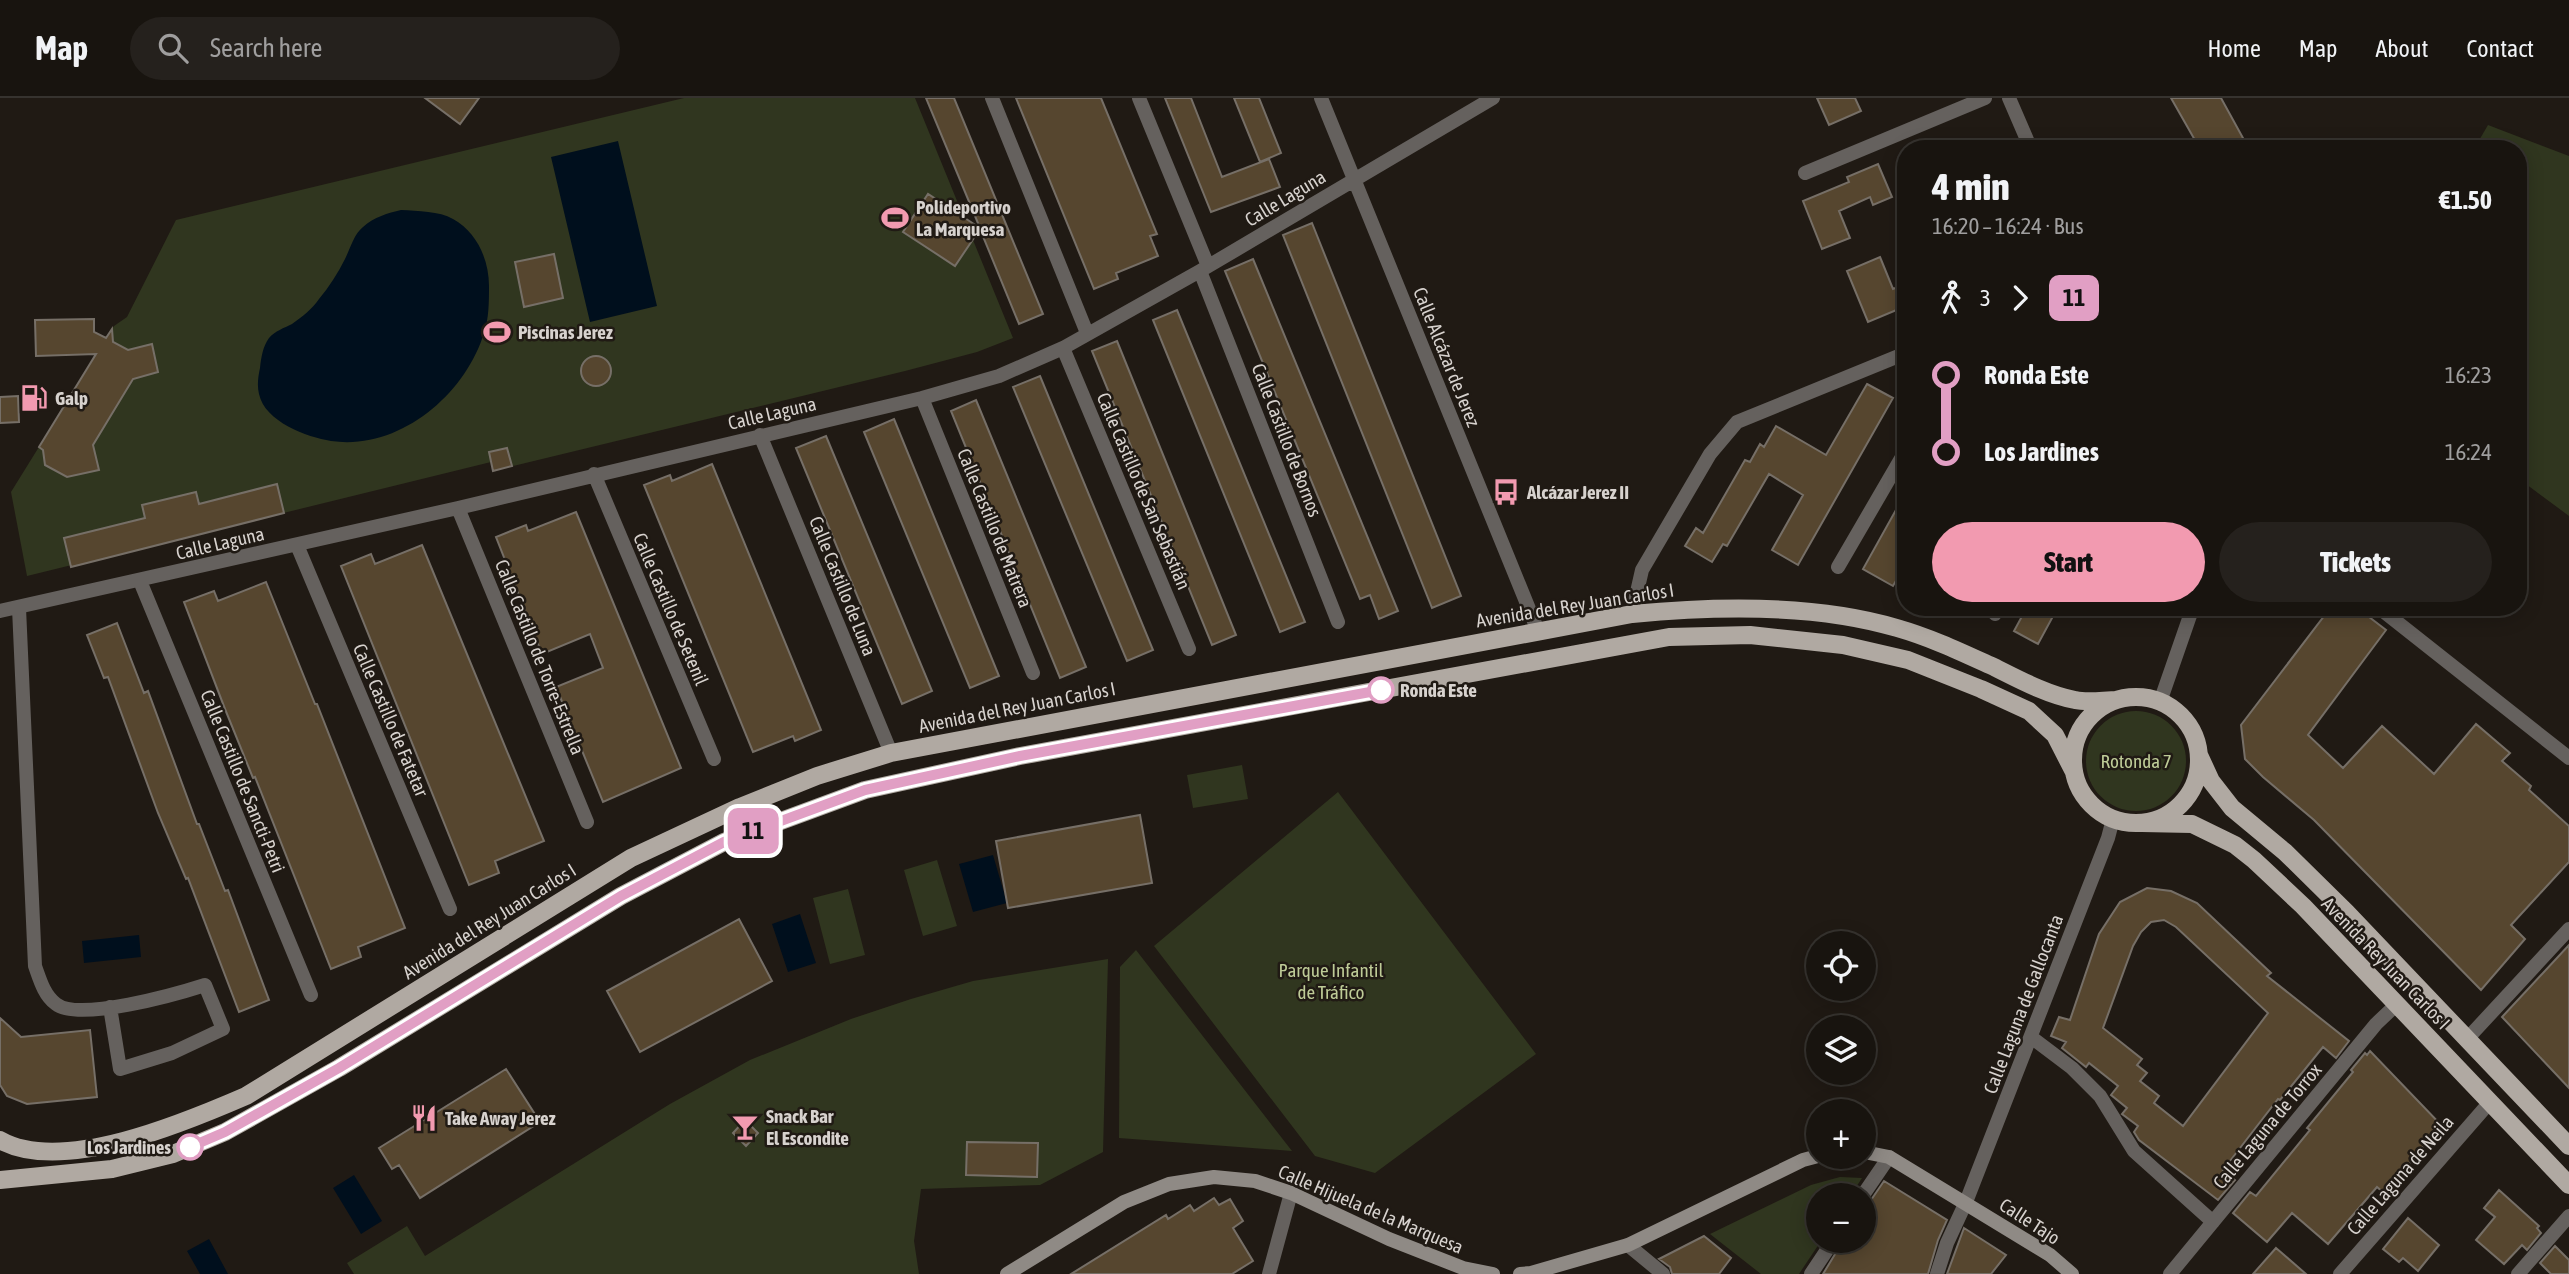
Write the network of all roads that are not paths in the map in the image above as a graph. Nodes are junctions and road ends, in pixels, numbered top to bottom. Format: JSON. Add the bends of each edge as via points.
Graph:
{"nodes":[{"id":1,"x":992,"y":98,"type":"edge"},
{"id":2,"x":1139,"y":98,"type":"edge"},
{"id":3,"x":1321,"y":98,"type":"edge"},
{"id":4,"x":1493,"y":98,"type":"edge"},
{"id":5,"x":1985,"y":98,"type":"edge"},
{"id":6,"x":2009,"y":98,"type":"edge"},
{"id":7,"x":2027,"y":140,"type":"edge"},
{"id":8,"x":1805,"y":173,"type":"dead end"},
{"id":9,"x":1354,"y":179,"type":"junction"},
{"id":10,"x":1204,"y":269,"type":"junction"},
{"id":11,"x":1087,"y":333,"type":"junction"},
{"id":12,"x":1063,"y":348,"type":"junction"},
{"id":13,"x":1897,"y":357,"type":"edge"},
{"id":14,"x":922,"y":398,"type":"junction"},
{"id":15,"x":760,"y":435,"type":"junction"},
{"id":16,"x":1897,"y":465,"type":"edge"},
{"id":17,"x":594,"y":474,"type":"junction"},
{"id":18,"x":458,"y":508,"type":"junction"},
{"id":19,"x":297,"y":545,"type":"junction"},
{"id":20,"x":1838,"y":567,"type":"dead end"},
{"id":21,"x":140,"y":581,"type":"junction"},
{"id":22,"x":19,"y":608,"type":"junction"},
{"id":23,"x":0,"y":611,"type":"edge"},
{"id":24,"x":1632,"y":614,"type":"junction"},
{"id":25,"x":2190,"y":616,"type":"edge"},
{"id":26,"x":2389,"y":616,"type":"edge"},
{"id":27,"x":1338,"y":622,"type":"dead end"},
{"id":28,"x":1538,"y":631,"type":"junction"},
{"id":29,"x":1189,"y":649,"type":"dead end"},
{"id":30,"x":1033,"y":673,"type":"dead end"},
{"id":31,"x":2117,"y":700,"type":"junction"},
{"id":32,"x":2160,"y":702,"type":"junction"},
{"id":33,"x":891,"y":752,"type":"junction"},
{"id":34,"x":2199,"y":755,"type":"junction"},
{"id":35,"x":2569,"y":758,"type":"edge"},
{"id":36,"x":714,"y":759,"type":"dead end"},
{"id":37,"x":2074,"y":772,"type":"junction"},
{"id":38,"x":2113,"y":819,"type":"junction"},
{"id":39,"x":587,"y":822,"type":"dead end"},
{"id":40,"x":2142,"y":823,"type":"junction"},
{"id":41,"x":450,"y":909,"type":"dead end"},
{"id":42,"x":2569,"y":929,"type":"edge"},
{"id":43,"x":311,"y":995,"type":"dead end"},
{"id":44,"x":2396,"y":1004,"type":"junction"},
{"id":45,"x":110,"y":1007,"type":"junction"},
{"id":46,"x":2031,"y":1037,"type":"junction"},
{"id":47,"x":2467,"y":1039,"type":"junction"},
{"id":48,"x":2490,"y":1102,"type":"junction"},
{"id":49,"x":0,"y":1140,"type":"edge"},
{"id":50,"x":2569,"y":1146,"type":"edge"},
{"id":51,"x":1876,"y":1154,"type":"edge"},
{"id":52,"x":1889,"y":1157,"type":"junction"},
{"id":53,"x":1806,"y":1159,"type":"edge"},
{"id":54,"x":0,"y":1180,"type":"edge"},
{"id":55,"x":1871,"y":1183,"type":"edge"},
{"id":56,"x":2569,"y":1185,"type":"edge"},
{"id":57,"x":1291,"y":1193,"type":"junction"},
{"id":58,"x":1966,"y":1202,"type":"junction"},
{"id":59,"x":2569,"y":1216,"type":"edge"},
{"id":60,"x":2213,"y":1222,"type":"junction"},
{"id":61,"x":1628,"y":1245,"type":"junction"},
{"id":62,"x":1825,"y":1253,"type":"edge"},
{"id":63,"x":1007,"y":1274,"type":"edge"},
{"id":64,"x":1269,"y":1274,"type":"edge"},
{"id":65,"x":1493,"y":1274,"type":"edge"},
{"id":66,"x":1527,"y":1274,"type":"edge"},
{"id":67,"x":1663,"y":1274,"type":"edge"},
{"id":68,"x":1811,"y":1274,"type":"edge"},
{"id":69,"x":1937,"y":1274,"type":"edge"},
{"id":70,"x":2072,"y":1274,"type":"edge"},
{"id":71,"x":2169,"y":1274,"type":"edge"},
{"id":72,"x":2340,"y":1274,"type":"edge"},
{"id":73,"x":2518,"y":1274,"type":"edge"}],
"edges":[{"from":1,"to":11,"type":"street"},
{"from":2,"to":10,"type":"street","name":"Calle Castillo de Bornos"},
{"from":3,"to":9,"type":"street","name":"Calle Alcázar de Jerez"},
{"from":4,"to":9,"type":"street","name":"Calle Laguna"},
{"from":5,"to":8,"type":"street"},
{"from":6,"to":7,"type":"street"},
{"from":9,"to":10,"type":"street","name":"Calle Laguna"},
{"from":9,"to":28,"type":"street","name":"Calle Alcázar de Jerez"},
{"from":10,"to":11,"type":"street","name":"Calle Laguna"},
{"from":10,"to":27,"type":"street","name":"Calle Castillo de Bornos"},
{"from":11,"to":12,"type":"street","name":"Calle Laguna"},
{"from":12,"to":14,"type":"street","name":"Calle Laguna","via":[[999,376]]},
{"from":12,"to":29,"type":"street","name":"Calle Castillo de San Sebastián"},
{"from":13,"to":24,"type":"street","via":[[1737,422],[1710,454],[1642,570]]},
{"from":14,"to":15,"type":"street","name":"Calle Laguna"},
{"from":14,"to":30,"type":"street","name":"Calle Castillo de Matrera"},
{"from":15,"to":17,"type":"street","name":"Calle Laguna"},
{"from":15,"to":33,"type":"street","name":"Calle Castillo de Luna"},
{"from":16,"to":20,"type":"street"},
{"from":17,"to":18,"type":"street","name":"Calle Laguna"},
{"from":17,"to":36,"type":"street","name":"Calle Castillo de Setenil"},
{"from":18,"to":19,"type":"street","name":"Calle Laguna"},
{"from":18,"to":39,"type":"street","name":"Calle Castillo de Torre-Estrella"},
{"from":19,"to":21,"type":"street","name":"Calle Laguna"},
{"from":19,"to":41,"type":"street","name":"Calle Castillo de Fatetar"},
{"from":21,"to":22,"type":"street","name":"Calle Laguna"},
{"from":21,"to":43,"type":"street","name":"Calle Castillo de Sancti-Petri"},
{"from":22,"to":23,"type":"street","name":"Calle Laguna"},
{"from":22,"to":45,"type":"street","via":[[35,966],[43,989],[56,1005],[74,1010]]},
{"from":24,"to":28,"type":"main road","name":"Avenida del Rey Juan Carlos I"},
{"from":24,"to":31,"type":"main road","name":"Avenida del Rey Juan Carlos I","via":[[1693,608],[1757,609],[1856,620],[1895,627],[1947,645],[2075,700]]},
{"from":25,"to":32,"type":"street"},
{"from":26,"to":35,"type":"street"},
{"from":28,"to":33,"type":"main road","name":"Avenida del Rey Juan Carlos I"},
{"from":31,"to":32,"type":"main road","via":[[2142,697]]},
{"from":31,"to":37,"type":"main road","via":[[2101,708],[2078,736]]},
{"from":32,"to":34,"type":"main road","via":[[2188,724]]},
{"from":33,"to":49,"type":"main road","name":"Avenida del Rey Juan Carlos I","via":[[740,807],[631,858],[246,1096],[184,1123],[119,1143],[58,1152],[11,1146]]},
{"from":34,"to":40,"type":"main road","via":[[2196,780],[2186,798],[2172,812]]},
{"from":34,"to":47,"type":"main road","name":"Avenida Rey Juan Carlos I","via":[[2211,781],[2232,808],[2310,876]]},
{"from":37,"to":38,"type":"main road","via":[[2084,797]]},
{"from":37,"to":54,"type":"main road","via":[[2055,735],[2029,711],[1981,689],[1908,660],[1843,645],[1750,635],[1669,637],[1020,756],[865,790],[724,842],[621,896],[237,1126],[173,1154],[112,1169]]},
{"from":38,"to":40,"type":"main road"},
{"from":38,"to":46,"type":"street","name":"Calle Laguna de Gallocanta"},
{"from":40,"to":44,"type":"main road","name":"Avenida Rey Juan Carlos I","via":[[2192,824],[2235,845],[2303,906]]},
{"from":42,"to":47,"type":"street"},
{"from":44,"to":48,"type":"main road","name":"Avenida Rey Juan Carlos I"},
{"from":44,"to":60,"type":"street","name":"Calle Laguna de Torrox"},
{"from":45,"to":45,"type":"street","via":[[120,1069],[173,1053],[223,1029],[205,985],[150,1002]]},
{"from":46,"to":58,"type":"street","name":"Calle Laguna de Gallocanta"},
{"from":46,"to":60,"type":"street","via":[[2100,1096],[2134,1151]]},
{"from":47,"to":50,"type":"main road","name":"Avenida Rey Juan Carlos I"},
{"from":48,"to":56,"type":"main road","name":"Avenida Rey Juan Carlos I"},
{"from":48,"to":72,"type":"street","name":"Calle Laguna de Neila"},
{"from":51,"to":52,"type":"street"},
{"from":52,"to":55,"type":"street"},
{"from":52,"to":58,"type":"street"},
{"from":53,"to":61,"type":"street"},
{"from":57,"to":63,"type":"street","name":"Calle Hijuela de la Marquesa","via":[[1255,1181],[1213,1177],[1169,1184],[1124,1202]]},
{"from":57,"to":64,"type":"street"},
{"from":57,"to":65,"type":"street","name":"Calle Hijuela de la Marquesa","via":[[1388,1239],[1463,1268]]},
{"from":58,"to":69,"type":"street","name":"Calle Laguna de Gallocanta"},
{"from":58,"to":70,"type":"street","name":"Calle Tajo"},
{"from":59,"to":73,"type":"street"},
{"from":60,"to":71,"type":"street","name":"Calle Laguna de Torrox"},
{"from":61,"to":66,"type":"street"},
{"from":61,"to":67,"type":"street"},
{"from":62,"to":68,"type":"street"}]}
